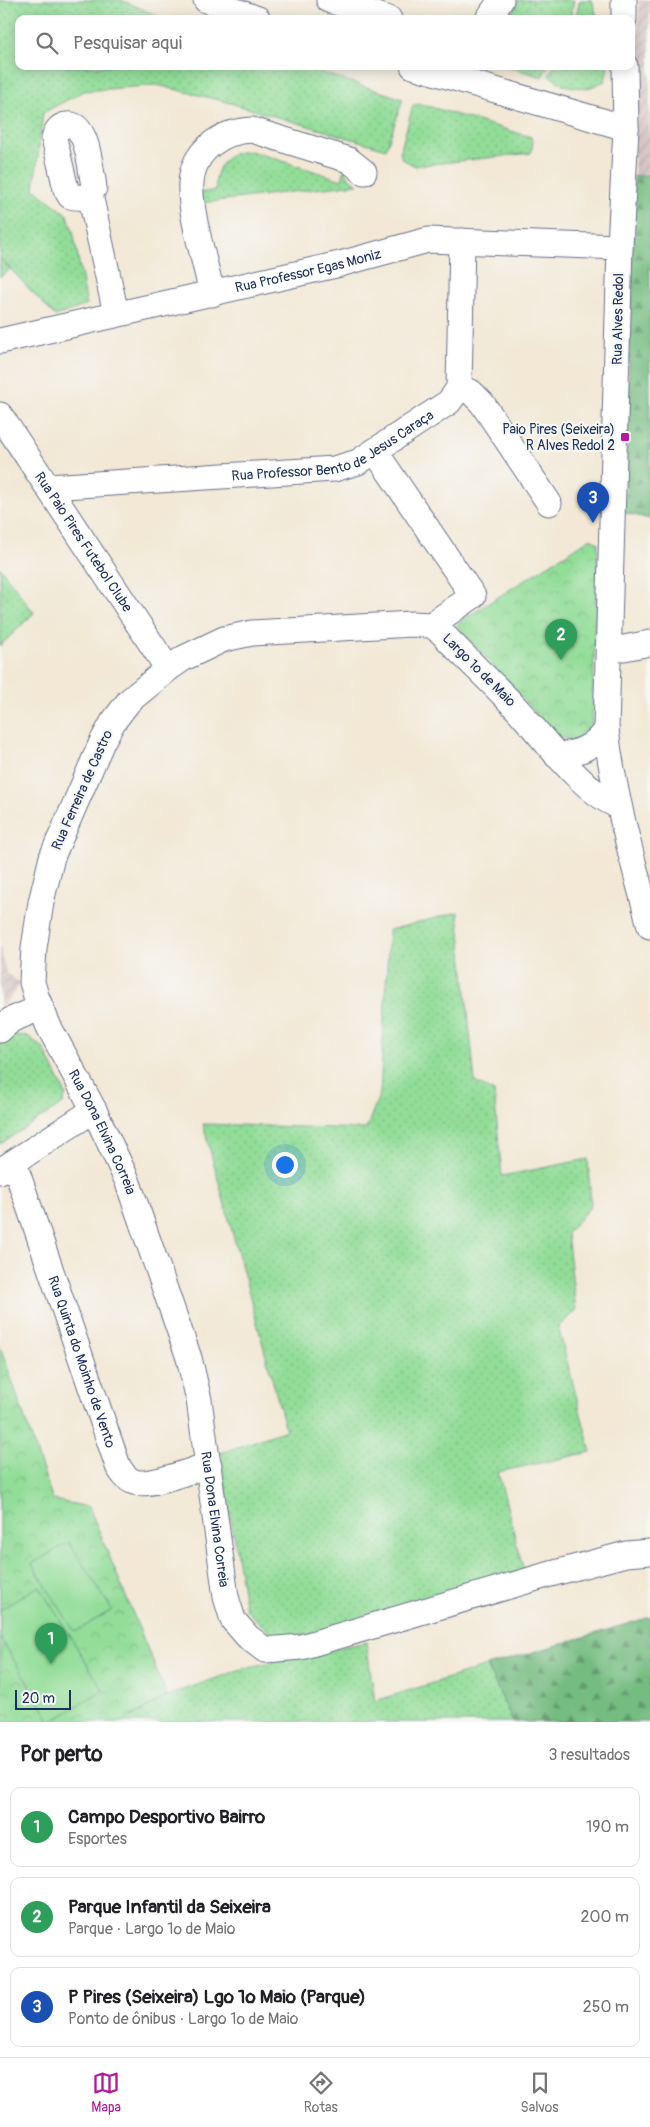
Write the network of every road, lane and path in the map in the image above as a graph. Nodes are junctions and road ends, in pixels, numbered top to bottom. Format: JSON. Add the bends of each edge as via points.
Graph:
{"nodes":[{"id":1,"x":206,"y":0,"type":"edge"},
{"id":2,"x":329,"y":0,"type":"edge"},
{"id":3,"x":501,"y":0,"type":"edge"},
{"id":4,"x":247,"y":15,"type":"edge"},
{"id":5,"x":376,"y":15,"type":"edge"},
{"id":6,"x":491,"y":15,"type":"edge"},
{"id":7,"x":426,"y":70,"type":"edge"},
{"id":8,"x":625,"y":70,"type":"edge"},
{"id":9,"x":626,"y":128,"type":"junction"},
{"id":10,"x":364,"y":172,"type":"dead end"},
{"id":11,"x":90,"y":194,"type":"dead end"},
{"id":12,"x":462,"y":241,"type":"junction"},
{"id":13,"x":620,"y":247,"type":"junction"},
{"id":14,"x":212,"y":294,"type":"junction"},
{"id":15,"x":116,"y":314,"type":"junction"},
{"id":16,"x":0,"y":342,"type":"edge"},
{"id":17,"x":459,"y":388,"type":"junction"},
{"id":18,"x":0,"y":415,"type":"edge"},
{"id":19,"x":374,"y":451,"type":"junction"},
{"id":20,"x":48,"y":487,"type":"junction"},
{"id":21,"x":549,"y":503,"type":"dead end"},
{"id":22,"x":431,"y":625,"type":"junction"},
{"id":23,"x":650,"y":643,"type":"edge"},
{"id":24,"x":608,"y":648,"type":"junction"},
{"id":25,"x":168,"y":669,"type":"junction"},
{"id":26,"x":606,"y":730,"type":"junction"},
{"id":27,"x":558,"y":756,"type":"junction"},
{"id":28,"x":619,"y":806,"type":"junction"},
{"id":29,"x":650,"y":926,"type":"edge"},
{"id":30,"x":40,"y":1008,"type":"junction"},
{"id":31,"x":0,"y":1030,"type":"edge"},
{"id":32,"x":94,"y":1110,"type":"junction"},
{"id":33,"x":7,"y":1167,"type":"edge"},
{"id":34,"x":208,"y":1465,"type":"junction"},
{"id":35,"x":650,"y":1552,"type":"edge"}],
"edges":[{"from":1,"to":4,"type":"street"},
{"from":2,"to":5,"type":"street"},
{"from":3,"to":6,"type":"street"},
{"from":7,"to":9,"type":"street"},
{"from":8,"to":9,"type":"street","name":"Rua Alves Redol"},
{"from":9,"to":13,"type":"street","name":"Rua Alves Redol"},
{"from":10,"to":14,"type":"street","via":[[349,160],[252,130],[238,131],[209,146],[195,166],[191,183]]},
{"from":11,"to":15,"type":"street"},
{"from":12,"to":13,"type":"street","name":"Rua Professor Egas Moniz"},
{"from":12,"to":14,"type":"street","name":"Rua Professor Egas Moniz","via":[[428,240]]},
{"from":12,"to":17,"type":"street"},
{"from":13,"to":24,"type":"street","name":"Rua Alves Redol"},
{"from":14,"to":15,"type":"street","name":"Rua Professor Egas Moniz"},
{"from":15,"to":16,"type":"street","name":"Rua Professor Egas Moniz"},
{"from":17,"to":19,"type":"street","name":"Rua Professor Bento de Jesus Caraça","via":[[449,402]]},
{"from":17,"to":21,"type":"street","via":[[471,392],[482,403]]},
{"from":18,"to":20,"type":"street","name":"Rua Paio Pires Futebol Clube"},
{"from":19,"to":20,"type":"street","name":"Rua Professor Bento de Jesus Caraça","via":[[358,462],[334,469]]},
{"from":19,"to":22,"type":"street","name":"Largo 1º de Maio","via":[[472,596]]},
{"from":20,"to":25,"type":"street","name":"Rua Paio Pires Futebol Clube"},
{"from":22,"to":25,"type":"street","name":"Rua Ferreira de Castro","via":[[252,632],[224,639]]},
{"from":22,"to":27,"type":"street","name":"Largo 1º de Maio","via":[[517,709]]},
{"from":23,"to":24,"type":"street"},
{"from":24,"to":26,"type":"street"},
{"from":25,"to":30,"type":"street","name":"Rua Ferreira de Castro","via":[[129,701],[113,722],[52,857],[34,948],[32,982]]},
{"from":26,"to":27,"type":"street","via":[[588,748]]},
{"from":26,"to":28,"type":"street"},
{"from":27,"to":28,"type":"street","name":"Largo 1º de Maio","via":[[610,803]]},
{"from":28,"to":29,"type":"street"},
{"from":30,"to":31,"type":"street","via":[[11,1020]]},
{"from":30,"to":32,"type":"street","name":"Rua Dona Elvina Correia"},
{"from":32,"to":33,"type":"street"},
{"from":32,"to":34,"type":"street","name":"Rua Dona Elvina Correia","via":[[127,1180],[189,1358],[199,1400]]},
{"from":33,"to":34,"type":"street","name":"Rua Quinta do Moinho de Vento","via":[[124,1476],[136,1483],[148,1483]]},
{"from":34,"to":35,"type":"street","name":"Rua Dona Elvina Correia","via":[[215,1530],[233,1620],[265,1650],[332,1640],[547,1575],[626,1554]]}]}
